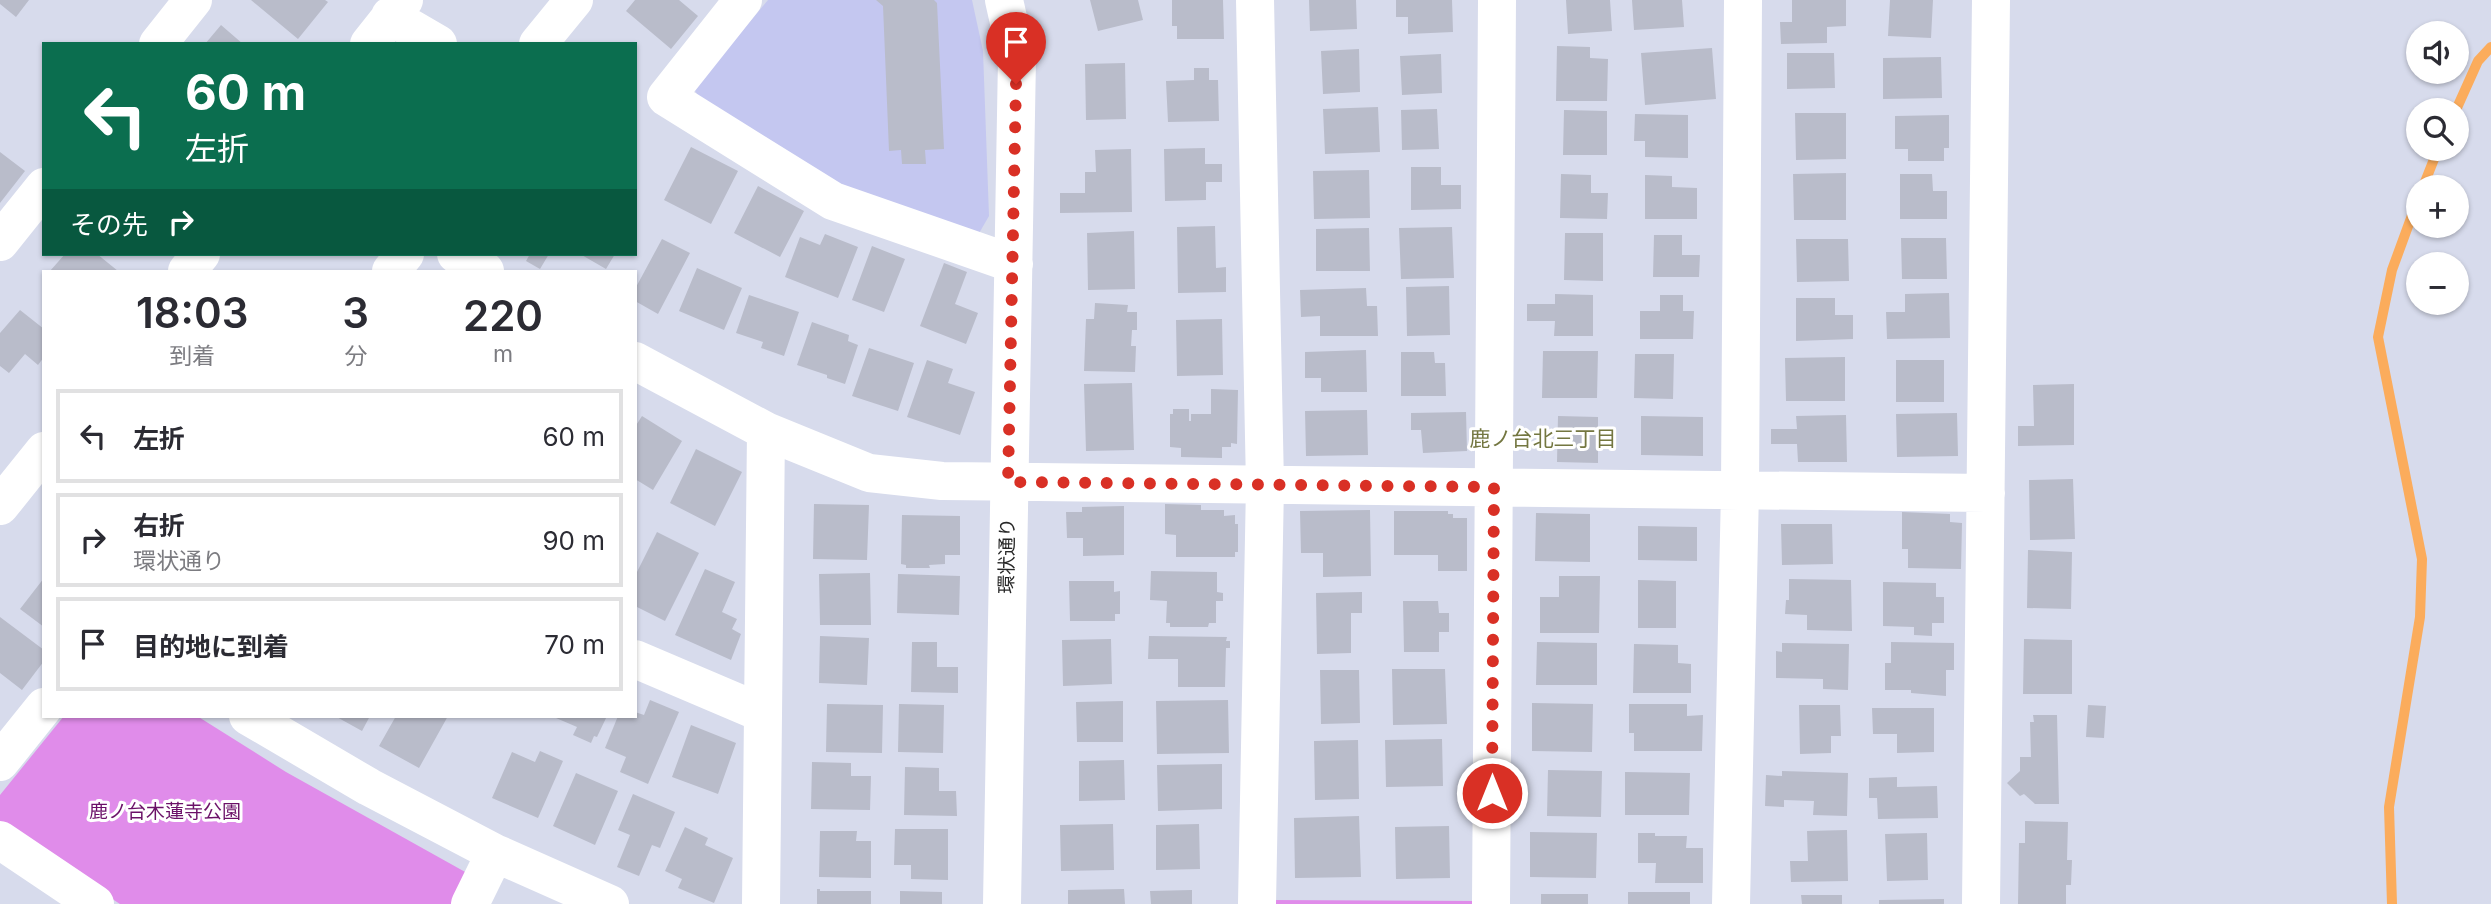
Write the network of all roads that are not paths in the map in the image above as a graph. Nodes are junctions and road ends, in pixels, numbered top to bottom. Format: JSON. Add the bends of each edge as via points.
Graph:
{"nodes":[{"id":1,"x":193,"y":0,"type":"edge"},
{"id":2,"x":574,"y":0,"type":"edge"},
{"id":3,"x":743,"y":0,"type":"edge"},
{"id":4,"x":1004,"y":0,"type":"edge"},
{"id":5,"x":1255,"y":0,"type":"edge"},
{"id":6,"x":1497,"y":0,"type":"edge"},
{"id":7,"x":1743,"y":0,"type":"edge"},
{"id":8,"x":1991,"y":0,"type":"edge"},
{"id":9,"x":388,"y":20,"type":"edge"},
{"id":10,"x":160,"y":42,"type":"edge"},
{"id":11,"x":434,"y":42,"type":"edge"},
{"id":12,"x":540,"y":42,"type":"edge"},
{"id":13,"x":42,"y":190,"type":"edge"},
{"id":14,"x":0,"y":242,"type":"edge"},
{"id":15,"x":199,"y":256,"type":"edge"},
{"id":16,"x":403,"y":256,"type":"edge"},
{"id":17,"x":459,"y":256,"type":"edge"},
{"id":18,"x":1014,"y":264,"type":"junction"},
{"id":19,"x":188,"y":270,"type":"edge"},
{"id":20,"x":392,"y":270,"type":"edge"},
{"id":21,"x":483,"y":270,"type":"edge"},
{"id":22,"x":637,"y":362,"type":"edge"},
{"id":23,"x":766,"y":431,"type":"junction"},
{"id":24,"x":42,"y":454,"type":"edge"},
{"id":25,"x":1008,"y":482,"type":"junction"},
{"id":26,"x":1265,"y":485,"type":"junction"},
{"id":27,"x":1494,"y":487,"type":"junction"},
{"id":28,"x":1740,"y":490,"type":"junction"},
{"id":29,"x":1986,"y":493,"type":"junction"},
{"id":30,"x":0,"y":506,"type":"edge"},
{"id":31,"x":637,"y":660,"type":"edge"},
{"id":32,"x":42,"y":710,"type":"edge"},
{"id":33,"x":762,"y":713,"type":"junction"},
{"id":34,"x":251,"y":718,"type":"edge"},
{"id":35,"x":0,"y":762,"type":"edge"},
{"id":36,"x":0,"y":840,"type":"edge"},
{"id":37,"x":495,"y":853,"type":"junction"},
{"id":38,"x":95,"y":904,"type":"edge"},
{"id":39,"x":470,"y":904,"type":"edge"},
{"id":40,"x":610,"y":904,"type":"edge"},
{"id":41,"x":761,"y":904,"type":"edge"},
{"id":42,"x":1002,"y":904,"type":"edge"},
{"id":43,"x":1257,"y":904,"type":"edge"},
{"id":44,"x":1491,"y":904,"type":"edge"},
{"id":45,"x":1731,"y":904,"type":"edge"},
{"id":46,"x":1981,"y":904,"type":"edge"}],
"edges":[{"from":1,"to":10,"type":"street"},
{"from":2,"to":12,"type":"street"},
{"from":3,"to":18,"type":"street","via":[[666,97],[833,201]]},
{"from":4,"to":18,"type":"street","name":"環状通り","via":[[1017,58]]},
{"from":5,"to":26,"type":"street"},
{"from":6,"to":27,"type":"street"},
{"from":7,"to":28,"type":"street"},
{"from":8,"to":29,"type":"street"},
{"from":9,"to":11,"type":"street"},
{"from":13,"to":14,"type":"street"},
{"from":15,"to":19,"type":"street"},
{"from":16,"to":20,"type":"street"},
{"from":17,"to":21,"type":"street"},
{"from":18,"to":25,"type":"street","name":"環状通り"},
{"from":22,"to":23,"type":"street"},
{"from":23,"to":25,"type":"street","via":[[869,473]]},
{"from":23,"to":33,"type":"street"},
{"from":24,"to":30,"type":"street"},
{"from":25,"to":26,"type":"street"},
{"from":25,"to":42,"type":"street","name":"環状通り"},
{"from":26,"to":27,"type":"street"},
{"from":26,"to":43,"type":"street"},
{"from":27,"to":28,"type":"street"},
{"from":27,"to":44,"type":"street"},
{"from":28,"to":29,"type":"street"},
{"from":28,"to":45,"type":"street"},
{"from":29,"to":46,"type":"street"},
{"from":31,"to":33,"type":"street"},
{"from":32,"to":35,"type":"street"},
{"from":33,"to":41,"type":"street"},
{"from":34,"to":37,"type":"street"},
{"from":36,"to":38,"type":"street"},
{"from":37,"to":39,"type":"street"},
{"from":37,"to":40,"type":"street"}]}
